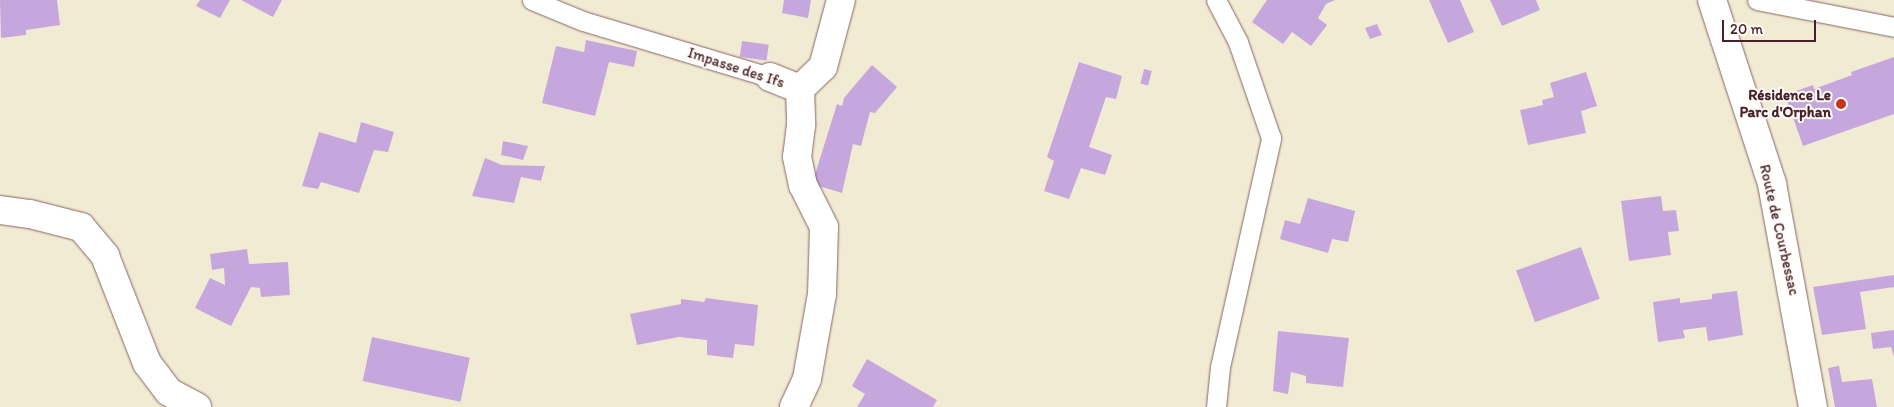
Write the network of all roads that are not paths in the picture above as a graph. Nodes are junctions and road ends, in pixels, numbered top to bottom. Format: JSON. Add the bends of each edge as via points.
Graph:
{"nodes":[{"id":1,"x":532,"y":0,"type":"edge"},
{"id":2,"x":842,"y":0,"type":"edge"},
{"id":3,"x":1216,"y":0,"type":"edge"},
{"id":4,"x":1712,"y":0,"type":"edge"},
{"id":5,"x":1756,"y":0,"type":"edge"},
{"id":6,"x":1894,"y":27,"type":"edge"},
{"id":7,"x":770,"y":77,"type":"joint"},
{"id":8,"x":800,"y":88,"type":"junction"},
{"id":9,"x":0,"y":210,"type":"edge"},
{"id":10,"x":197,"y":407,"type":"edge"},
{"id":11,"x":794,"y":407,"type":"edge"},
{"id":12,"x":1216,"y":407,"type":"edge"},
{"id":13,"x":1813,"y":407,"type":"edge"}],
"edges":[{"from":1,"to":7,"type":"lane","name":"Impasse des Ifs","via":[[584,21]]},
{"from":2,"to":8,"type":"street","via":[[823,67]]},
{"from":3,"to":12,"type":"lane","via":[[1238,42],[1271,138],[1220,367]]},
{"from":4,"to":13,"type":"street","name":"Route de Courbessac","via":[[1772,184]]},
{"from":5,"to":6,"type":"lane"},
{"from":7,"to":8,"type":"street","name":"Impasse des Ifs"},
{"from":8,"to":11,"type":"street","name":"Impasse des Ifs","via":[[801,125],[797,157],[803,185],[824,227],[824,261],[807,379]]},
{"from":9,"to":10,"type":"street","via":[[81,227],[105,256],[146,363],[169,392]]}]}
